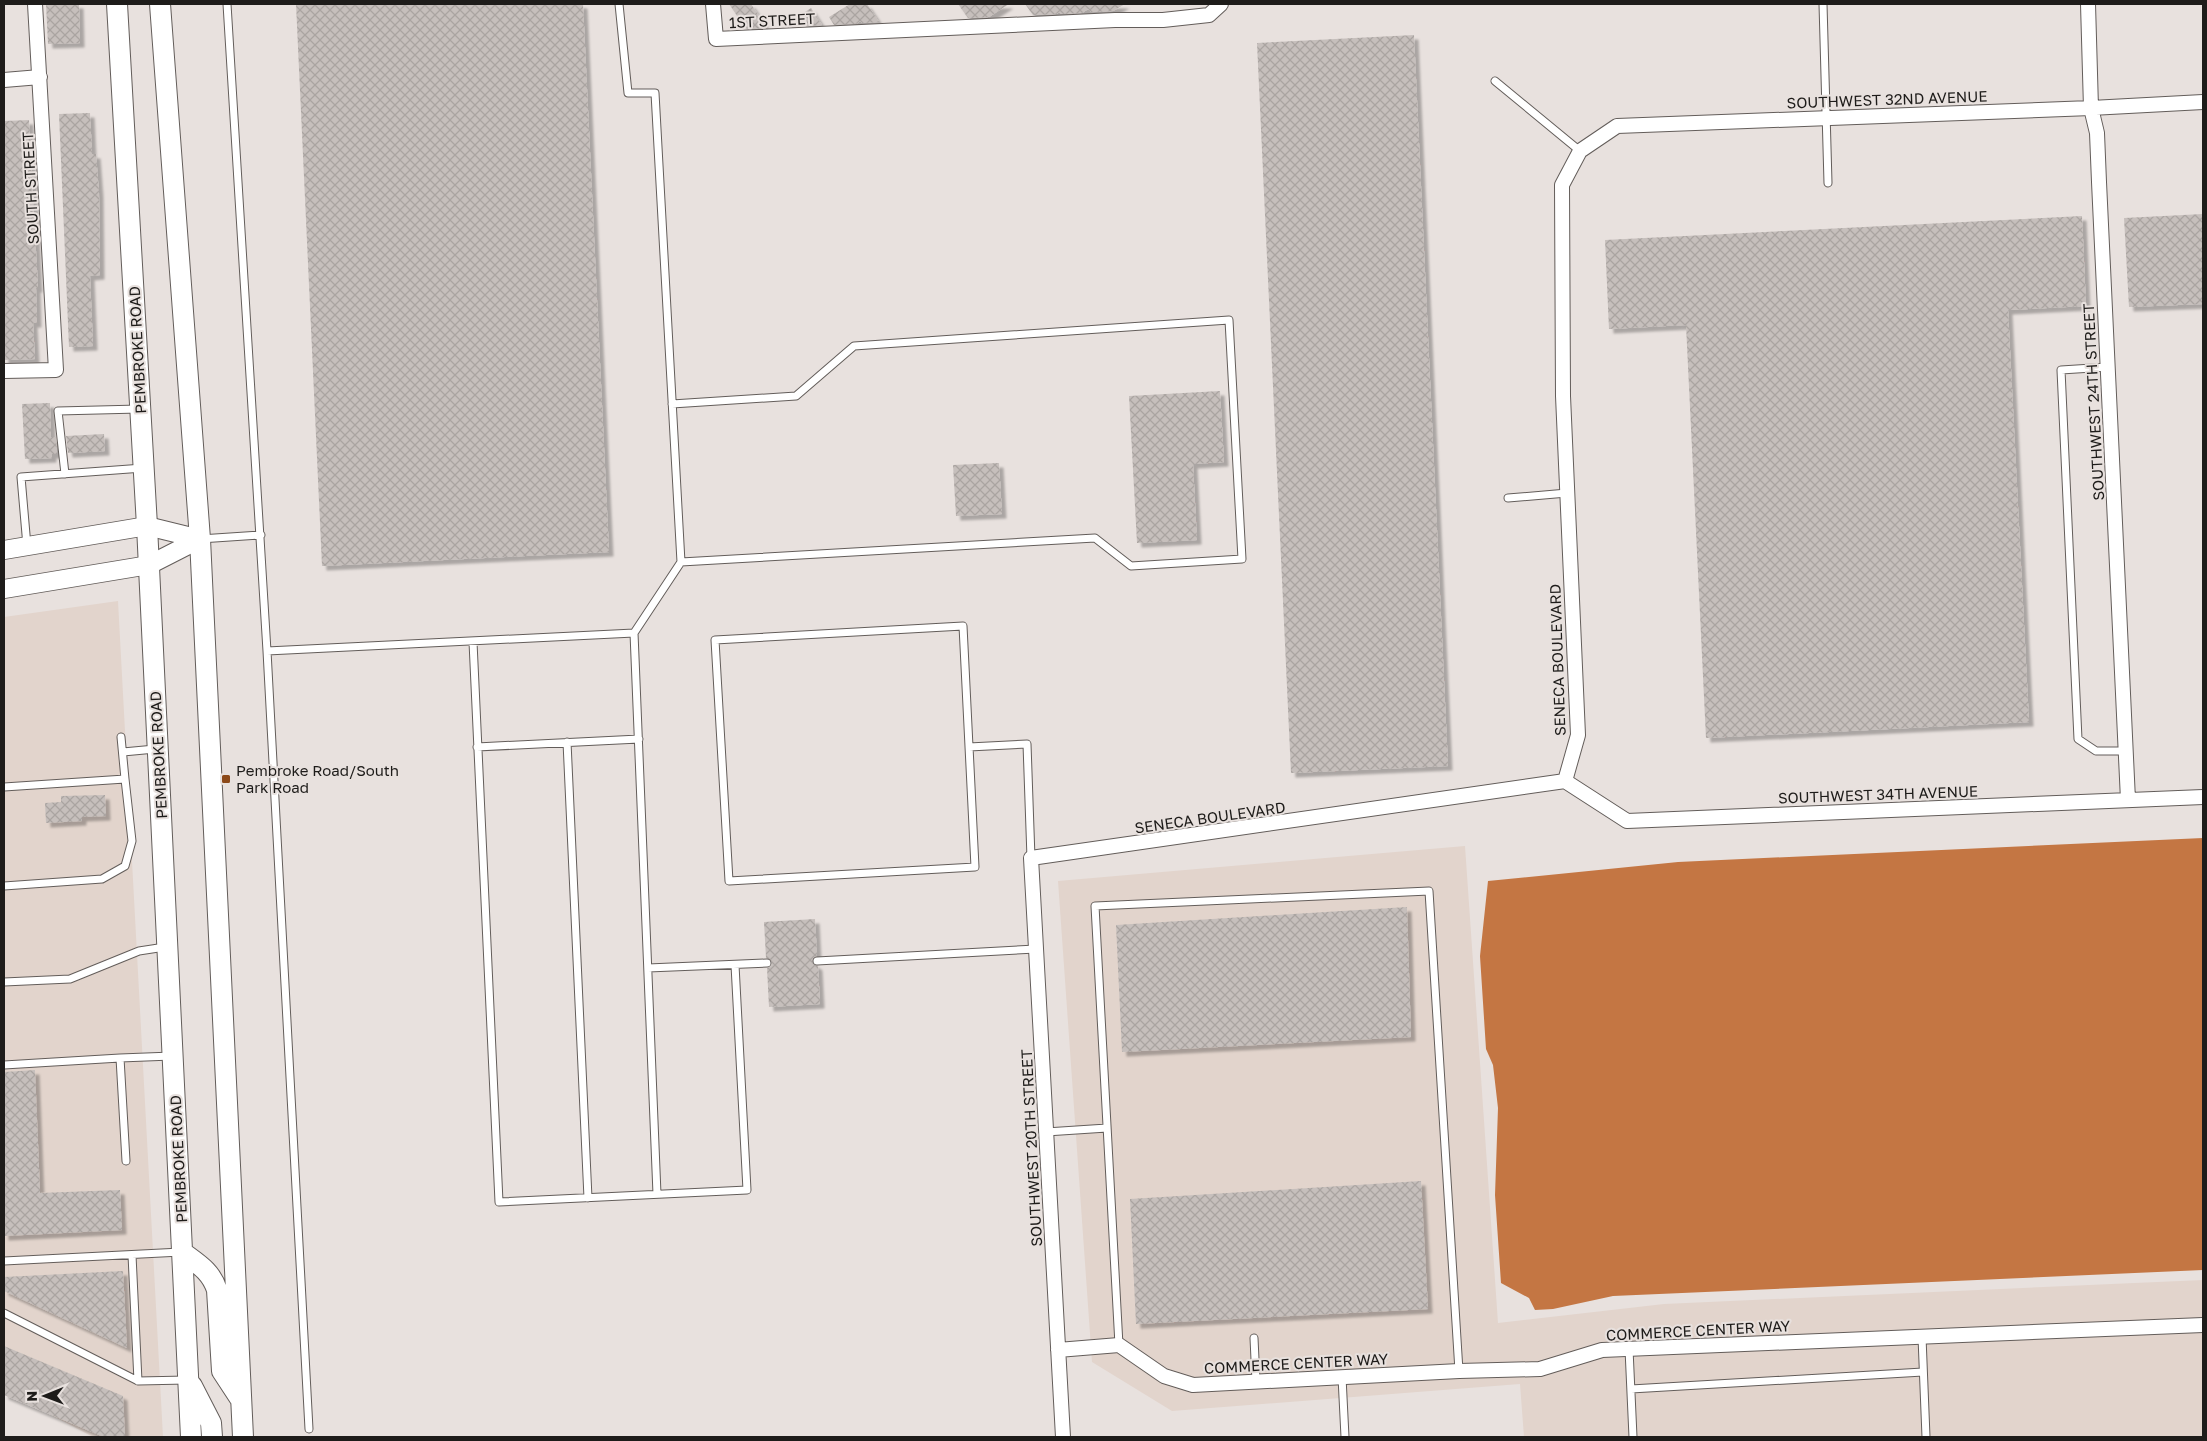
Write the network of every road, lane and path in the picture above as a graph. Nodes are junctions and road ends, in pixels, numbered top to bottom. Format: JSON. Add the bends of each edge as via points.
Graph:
{"nodes":[{"id":1,"x":35,"y":4,"type":"edge"},
{"id":2,"x":117,"y":4,"type":"edge"},
{"id":3,"x":160,"y":4,"type":"edge"},
{"id":4,"x":227,"y":4,"type":"edge"},
{"id":5,"x":619,"y":4,"type":"edge"},
{"id":6,"x":713,"y":4,"type":"edge"},
{"id":7,"x":1221,"y":4,"type":"edge"},
{"id":8,"x":1823,"y":4,"type":"edge"},
{"id":9,"x":2088,"y":4,"type":"edge"},
{"id":10,"x":40,"y":77,"type":"junction"},
{"id":11,"x":4,"y":80,"type":"edge"},
{"id":12,"x":1495,"y":81,"type":"dead end"},
{"id":13,"x":2203,"y":102,"type":"edge"},
{"id":14,"x":2091,"y":108,"type":"junction"},
{"id":15,"x":1827,"y":118,"type":"junction"},
{"id":16,"x":1580,"y":151,"type":"junction"},
{"id":17,"x":1828,"y":183,"type":"dead end"},
{"id":18,"x":2108,"y":367,"type":"junction"},
{"id":19,"x":4,"y":371,"type":"edge"},
{"id":20,"x":672,"y":404,"type":"junction"},
{"id":21,"x":140,"y":409,"type":"junction"},
{"id":22,"x":144,"y":468,"type":"junction"},
{"id":23,"x":65,"y":474,"type":"junction"},
{"id":24,"x":1566,"y":493,"type":"junction"},
{"id":25,"x":1508,"y":498,"type":"dead end"},
{"id":26,"x":147,"y":526,"type":"junction"},
{"id":27,"x":261,"y":535,"type":"junction"},
{"id":28,"x":200,"y":539,"type":"junction"},
{"id":29,"x":27,"y":546,"type":"junction"},
{"id":30,"x":4,"y":550,"type":"edge"},
{"id":31,"x":681,"y":562,"type":"junction"},
{"id":32,"x":149,"y":565,"type":"junction"},
{"id":33,"x":4,"y":589,"type":"edge"},
{"id":34,"x":634,"y":633,"type":"junction"},
{"id":35,"x":473,"y":642,"type":"junction"},
{"id":36,"x":266,"y":651,"type":"junction"},
{"id":37,"x":121,"y":737,"type":"dead end"},
{"id":38,"x":638,"y":739,"type":"junction"},
{"id":39,"x":567,"y":742,"type":"junction"},
{"id":40,"x":477,"y":747,"type":"junction"},
{"id":41,"x":969,"y":747,"type":"junction"},
{"id":42,"x":158,"y":749,"type":"junction"},
{"id":43,"x":2126,"y":750,"type":"junction"},
{"id":44,"x":123,"y":752,"type":"junction"},
{"id":45,"x":125,"y":779,"type":"junction"},
{"id":46,"x":1565,"y":781,"type":"junction"},
{"id":47,"x":4,"y":786,"type":"edge"},
{"id":48,"x":2203,"y":797,"type":"edge"},
{"id":49,"x":2128,"y":800,"type":"junction"},
{"id":50,"x":1031,"y":858,"type":"junction"},
{"id":51,"x":4,"y":886,"type":"edge"},
{"id":52,"x":167,"y":946,"type":"junction"},
{"id":53,"x":1036,"y":949,"type":"junction"},
{"id":54,"x":817,"y":960,"type":"dead end"},
{"id":55,"x":767,"y":963,"type":"dead end"},
{"id":56,"x":734,"y":965,"type":"junction"},
{"id":57,"x":648,"y":968,"type":"junction"},
{"id":58,"x":4,"y":982,"type":"edge"},
{"id":59,"x":173,"y":1056,"type":"junction"},
{"id":60,"x":120,"y":1058,"type":"junction"},
{"id":61,"x":4,"y":1064,"type":"edge"},
{"id":62,"x":1107,"y":1128,"type":"junction"},
{"id":63,"x":1046,"y":1132,"type":"junction"},
{"id":64,"x":126,"y":1161,"type":"dead end"},
{"id":65,"x":657,"y":1194,"type":"junction"},
{"id":66,"x":588,"y":1198,"type":"junction"},
{"id":67,"x":182,"y":1252,"type":"junction"},
{"id":68,"x":132,"y":1254,"type":"junction"},
{"id":69,"x":4,"y":1261,"type":"edge"},
{"id":70,"x":4,"y":1313,"type":"edge"},
{"id":71,"x":2203,"y":1325,"type":"edge"},
{"id":72,"x":1922,"y":1336,"type":"junction"},
{"id":73,"x":1254,"y":1338,"type":"dead end"},
{"id":74,"x":1119,"y":1345,"type":"junction"},
{"id":75,"x":1629,"y":1349,"type":"junction"},
{"id":76,"x":1058,"y":1350,"type":"junction"},
{"id":77,"x":1459,"y":1371,"type":"junction"},
{"id":78,"x":1923,"y":1372,"type":"junction"},
{"id":79,"x":1342,"y":1377,"type":"junction"},
{"id":80,"x":188,"y":1380,"type":"junction"},
{"id":81,"x":138,"y":1381,"type":"junction"},
{"id":82,"x":1256,"y":1382,"type":"junction"},
{"id":83,"x":1631,"y":1389,"type":"junction"},
{"id":84,"x":242,"y":1402,"type":"junction"},
{"id":85,"x":310,"y":1429,"type":"dead end"},
{"id":86,"x":191,"y":1437,"type":"edge"},
{"id":87,"x":212,"y":1437,"type":"edge"},
{"id":88,"x":243,"y":1437,"type":"edge"},
{"id":89,"x":1063,"y":1437,"type":"edge"},
{"id":90,"x":1345,"y":1437,"type":"edge"},
{"id":91,"x":1633,"y":1437,"type":"edge"},
{"id":92,"x":1926,"y":1437,"type":"edge"}],
"edges":[{"from":1,"to":10,"type":"street","name":"SOUTH STREET"},
{"from":2,"to":21,"type":"main road","name":"PEMBROKE ROAD"},
{"from":3,"to":28,"type":"main road"},
{"from":4,"to":27,"type":"lane"},
{"from":5,"to":20,"type":"lane","via":[[628,93],[655,93]]},
{"from":6,"to":7,"type":"street","name":"1ST STREET","via":[[716,39],[1163,20],[1209,15]]},
{"from":8,"to":15,"type":"lane"},
{"from":9,"to":14,"type":"street","name":"SOUTHWEST 24TH STREET"},
{"from":10,"to":11,"type":"street"},
{"from":10,"to":19,"type":"street","name":"SOUTH STREET","via":[[56,370]]},
{"from":12,"to":16,"type":"lane"},
{"from":13,"to":14,"type":"street","name":"SOUTHWEST 32ND AVENUE"},
{"from":14,"to":15,"type":"street","name":"SOUTHWEST 32ND AVENUE"},
{"from":14,"to":18,"type":"street","name":"SOUTHWEST 24TH STREET","via":[[2097,133]]},
{"from":15,"to":16,"type":"street","name":"SOUTHWEST 32ND AVENUE","via":[[1617,126]]},
{"from":15,"to":17,"type":"lane"},
{"from":16,"to":24,"type":"street","name":"SENECA BOULEVARD","via":[[1562,186]]},
{"from":18,"to":43,"type":"street","name":"SOUTHWEST 24TH STREET"},
{"from":18,"to":43,"type":"lane","via":[[2061,370],[2078,739],[2096,751]]},
{"from":20,"to":31,"type":"lane"},
{"from":20,"to":31,"type":"lane","via":[[796,396],[854,346],[1229,320],[1242,559],[1131,566],[1095,538]]},
{"from":21,"to":22,"type":"main road","name":"PEMBROKE ROAD"},
{"from":21,"to":23,"type":"lane","via":[[58,411]]},
{"from":22,"to":23,"type":"lane"},
{"from":22,"to":26,"type":"main road","name":"PEMBROKE ROAD"},
{"from":23,"to":29,"type":"lane","via":[[21,477]]},
{"from":24,"to":25,"type":"lane"},
{"from":24,"to":46,"type":"street","name":"SENECA BOULEVARD","via":[[1578,735]]},
{"from":26,"to":28,"type":"street"},
{"from":26,"to":29,"type":"street"},
{"from":26,"to":32,"type":"main road","name":"PEMBROKE ROAD"},
{"from":27,"to":28,"type":"lane"},
{"from":27,"to":36,"type":"lane"},
{"from":28,"to":32,"type":"street"},
{"from":28,"to":84,"type":"main road"},
{"from":29,"to":30,"type":"street"},
{"from":31,"to":34,"type":"lane"},
{"from":32,"to":33,"type":"street"},
{"from":32,"to":42,"type":"main road","name":"PEMBROKE ROAD"},
{"from":34,"to":35,"type":"lane"},
{"from":34,"to":38,"type":"lane"},
{"from":35,"to":36,"type":"lane"},
{"from":35,"to":40,"type":"lane"},
{"from":36,"to":85,"type":"lane"},
{"from":37,"to":44,"type":"lane"},
{"from":38,"to":39,"type":"lane"},
{"from":38,"to":57,"type":"lane"},
{"from":39,"to":40,"type":"lane"},
{"from":39,"to":66,"type":"lane"},
{"from":40,"to":66,"type":"lane","via":[[500,1202]]},
{"from":41,"to":41,"type":"lane","via":[[963,626],[715,640],[730,881],[975,867]]},
{"from":41,"to":50,"type":"lane","via":[[1027,744]]},
{"from":42,"to":44,"type":"lane"},
{"from":42,"to":52,"type":"main road","name":"PEMBROKE ROAD"},
{"from":43,"to":49,"type":"street","name":"SOUTHWEST 24TH STREET"},
{"from":44,"to":45,"type":"lane"},
{"from":45,"to":47,"type":"lane"},
{"from":45,"to":51,"type":"lane","via":[[132,841],[125,866],[102,879]]},
{"from":46,"to":49,"type":"street","name":"SOUTHWEST 34TH AVENUE","via":[[1627,821]]},
{"from":46,"to":50,"type":"street","name":"SENECA BOULEVARD"},
{"from":48,"to":49,"type":"street","name":"SOUTHWEST 34TH AVENUE"},
{"from":50,"to":53,"type":"street","name":"SOUTHWEST 20TH STREET"},
{"from":52,"to":58,"type":"lane","via":[[139,951],[70,979]]},
{"from":52,"to":59,"type":"main road","name":"PEMBROKE ROAD"},
{"from":53,"to":54,"type":"lane"},
{"from":53,"to":63,"type":"street","name":"SOUTHWEST 20TH STREET"},
{"from":55,"to":56,"type":"lane"},
{"from":56,"to":57,"type":"lane"},
{"from":56,"to":65,"type":"lane","via":[[747,1190]]},
{"from":57,"to":65,"type":"lane"},
{"from":59,"to":60,"type":"lane"},
{"from":59,"to":67,"type":"main road","name":"PEMBROKE ROAD"},
{"from":60,"to":61,"type":"lane"},
{"from":60,"to":64,"type":"lane"},
{"from":62,"to":63,"type":"lane"},
{"from":62,"to":74,"type":"lane"},
{"from":62,"to":77,"type":"lane","via":[[1095,906],[1429,891]]},
{"from":63,"to":76,"type":"street","name":"SOUTHWEST 20TH STREET"},
{"from":65,"to":66,"type":"lane"},
{"from":67,"to":68,"type":"lane"},
{"from":67,"to":80,"type":"main road","name":"PEMBROKE ROAD"},
{"from":67,"to":84,"type":"main road","via":[[208,1271],[214,1280],[222,1371]]},
{"from":68,"to":69,"type":"lane"},
{"from":68,"to":81,"type":"lane"},
{"from":70,"to":81,"type":"lane"},
{"from":71,"to":72,"type":"street","name":"COMMERCE CENTER WAY"},
{"from":72,"to":75,"type":"street","name":"COMMERCE CENTER WAY"},
{"from":72,"to":78,"type":"lane"},
{"from":73,"to":82,"type":"lane"},
{"from":74,"to":76,"type":"street"},
{"from":74,"to":82,"type":"street","name":"COMMERCE CENTER WAY","via":[[1164,1376],[1193,1385]]},
{"from":75,"to":77,"type":"street","name":"COMMERCE CENTER WAY","via":[[1602,1350],[1540,1370]]},
{"from":75,"to":83,"type":"lane"},
{"from":76,"to":89,"type":"street","name":"SOUTHWEST 20TH STREET"},
{"from":77,"to":79,"type":"street","name":"COMMERCE CENTER WAY"},
{"from":78,"to":83,"type":"lane"},
{"from":78,"to":92,"type":"lane"},
{"from":79,"to":82,"type":"street","name":"COMMERCE CENTER WAY"},
{"from":79,"to":90,"type":"lane"},
{"from":80,"to":81,"type":"lane"},
{"from":80,"to":86,"type":"main road","name":"PEMBROKE ROAD"},
{"from":80,"to":87,"type":"main road","via":[[211,1423]]},
{"from":83,"to":91,"type":"lane"},
{"from":84,"to":88,"type":"main road"}]}
